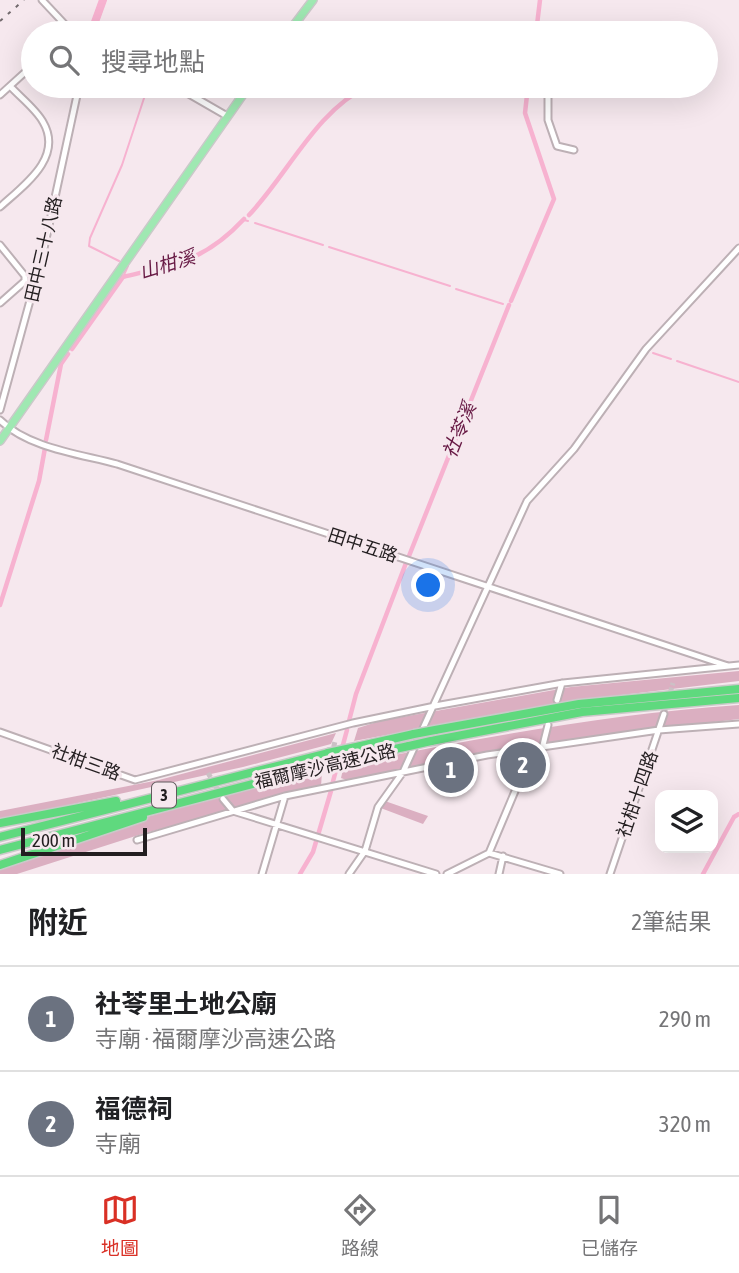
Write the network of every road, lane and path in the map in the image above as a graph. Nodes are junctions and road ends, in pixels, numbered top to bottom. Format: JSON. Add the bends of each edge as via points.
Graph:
{"nodes":[{"id":1,"x":42,"y":0,"type":"edge"},
{"id":2,"x":313,"y":0,"type":"edge"},
{"id":3,"x":60,"y":21,"type":"edge"},
{"id":4,"x":297,"y":21,"type":"edge"},
{"id":5,"x":21,"y":76,"type":"edge"},
{"id":6,"x":10,"y":86,"type":"junction"},
{"id":7,"x":0,"y":94,"type":"edge"},
{"id":8,"x":76,"y":98,"type":"edge"},
{"id":9,"x":196,"y":98,"type":"edge"},
{"id":10,"x":240,"y":98,"type":"edge"},
{"id":11,"x":548,"y":98,"type":"edge"},
{"id":12,"x":227,"y":116,"type":"junction"},
{"id":13,"x":574,"y":150,"type":"dead end"},
{"id":14,"x":0,"y":207,"type":"edge"},
{"id":15,"x":0,"y":245,"type":"edge"},
{"id":16,"x":739,"y":248,"type":"edge"},
{"id":17,"x":0,"y":303,"type":"edge"},
{"id":18,"x":0,"y":410,"type":"edge"},
{"id":19,"x":0,"y":420,"type":"edge"},
{"id":20,"x":7,"y":427,"type":"junction"},
{"id":21,"x":0,"y":441,"type":"edge"},
{"id":22,"x":486,"y":586,"type":"junction"},
{"id":23,"x":739,"y":665,"type":"edge"},
{"id":24,"x":728,"y":666,"type":"junction"},
{"id":25,"x":562,"y":683,"type":"junction"},
{"id":26,"x":739,"y":689,"type":"edge"},
{"id":27,"x":739,"y":698,"type":"edge"},
{"id":28,"x":557,"y":700,"type":"dead end"},
{"id":29,"x":435,"y":706,"type":"junction"},
{"id":30,"x":664,"y":714,"type":"tunnel mouth"},
{"id":31,"x":548,"y":724,"type":"dead end"},
{"id":32,"x":739,"y":724,"type":"edge"},
{"id":33,"x":659,"y":730,"type":"junction"},
{"id":34,"x":0,"y":732,"type":"edge"},
{"id":35,"x":543,"y":746,"type":"junction"},
{"id":36,"x":204,"y":764,"type":"junction"},
{"id":37,"x":403,"y":772,"type":"junction"},
{"id":38,"x":208,"y":774,"type":"tunnel mouth"},
{"id":39,"x":205,"y":784,"type":"junction"},
{"id":40,"x":243,"y":785,"type":"junction"},
{"id":41,"x":285,"y":796,"type":"junction"},
{"id":42,"x":223,"y":799,"type":"tunnel mouth"},
{"id":43,"x":233,"y":811,"type":"junction"},
{"id":44,"x":0,"y":823,"type":"edge"},
{"id":45,"x":279,"y":823,"type":"junction"},
{"id":46,"x":0,"y":837,"type":"edge"},
{"id":47,"x":136,"y":841,"type":"dead end"},
{"id":48,"x":0,"y":850,"type":"edge"},
{"id":49,"x":365,"y":852,"type":"junction"},
{"id":50,"x":489,"y":853,"type":"junction"},
{"id":51,"x":503,"y":856,"type":"junction"},
{"id":52,"x":0,"y":865,"type":"edge"},
{"id":53,"x":262,"y":874,"type":"edge"},
{"id":54,"x":349,"y":874,"type":"edge"},
{"id":55,"x":436,"y":874,"type":"edge"},
{"id":56,"x":447,"y":874,"type":"edge"},
{"id":57,"x":499,"y":874,"type":"edge"},
{"id":58,"x":559,"y":874,"type":"edge"},
{"id":59,"x":610,"y":874,"type":"edge"}],
"edges":[{"from":1,"to":3,"type":"street"},
{"from":2,"to":4,"type":"main road"},
{"from":5,"to":6,"type":"street"},
{"from":6,"to":7,"type":"street"},
{"from":6,"to":14,"type":"street","via":[[43,122],[46,158],[38,172]]},
{"from":8,"to":18,"type":"street","name":"田中三十八路","via":[[43,253]]},
{"from":9,"to":12,"type":"street"},
{"from":10,"to":12,"type":"main road"},
{"from":11,"to":13,"type":"street","via":[[548,120],[557,146]]},
{"from":12,"to":20,"type":"main road"},
{"from":15,"to":17,"type":"street","via":[[23,271],[25,281]]},
{"from":16,"to":22,"type":"street","via":[[646,349],[574,449],[536,490]]},
{"from":19,"to":20,"type":"street","name":"田中五路"},
{"from":20,"to":21,"type":"main road"},
{"from":20,"to":22,"type":"street","name":"田中五路","via":[[58,449],[117,464]]},
{"from":22,"to":24,"type":"street","name":"田中五路"},
{"from":22,"to":29,"type":"street"},
{"from":23,"to":24,"type":"street","name":"社柑三路"},
{"from":24,"to":25,"type":"street","name":"社柑三路"},
{"from":25,"to":28,"type":"street"},
{"from":25,"to":29,"type":"street","name":"社柑三路"},
{"from":26,"to":39,"type":"highway","name":"福爾摩沙高速公路","number":"3","bridge":true,"via":[[579,704],[414,734]]},
{"from":27,"to":40,"type":"highway","name":"福爾摩沙高速公路","number":"3","bridge":true,"via":[[582,712]]},
{"from":29,"to":36,"type":"street","name":"社柑三路"},
{"from":29,"to":37,"type":"street"},
{"from":30,"to":33,"type":"street","name":"社柑十四路"},
{"from":31,"to":35,"type":"street"},
{"from":32,"to":33,"type":"street"},
{"from":33,"to":35,"type":"street"},
{"from":33,"to":59,"type":"street","name":"社柑十四路"},
{"from":34,"to":36,"type":"street","name":"社柑三路","via":[[135,780]]},
{"from":35,"to":37,"type":"street"},
{"from":35,"to":50,"type":"street","via":[[518,784]]},
{"from":36,"to":38,"type":"street"},
{"from":37,"to":41,"type":"street"},
{"from":37,"to":49,"type":"street","via":[[378,807]]},
{"from":39,"to":44,"type":"highway"},
{"from":39,"to":46,"type":"highway","name":"福爾摩沙高速公路","number":"3"},
{"from":40,"to":48,"type":"highway","name":"福爾摩沙高速公路","number":"3"},
{"from":40,"to":52,"type":"highway"},
{"from":41,"to":43,"type":"street"},
{"from":41,"to":45,"type":"street"},
{"from":42,"to":43,"type":"street"},
{"from":43,"to":45,"type":"street"},
{"from":43,"to":47,"type":"street"},
{"from":45,"to":49,"type":"street"},
{"from":45,"to":53,"type":"street"},
{"from":49,"to":54,"type":"street"},
{"from":49,"to":55,"type":"street"},
{"from":50,"to":51,"type":"street"},
{"from":50,"to":56,"type":"street"},
{"from":51,"to":57,"type":"street"},
{"from":51,"to":58,"type":"street"}]}
